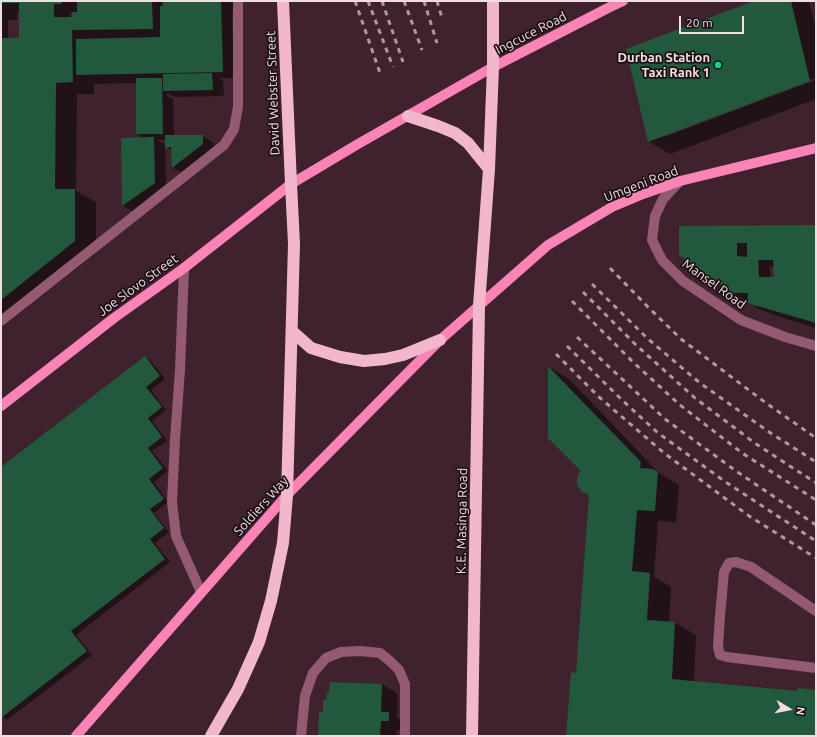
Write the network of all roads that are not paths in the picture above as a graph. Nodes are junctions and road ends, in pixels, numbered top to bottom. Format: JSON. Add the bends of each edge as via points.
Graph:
{"nodes":[{"id":1,"x":238,"y":1,"type":"edge"},
{"id":2,"x":284,"y":1,"type":"edge"},
{"id":3,"x":493,"y":1,"type":"edge"},
{"id":4,"x":623,"y":1,"type":"edge"},
{"id":5,"x":493,"y":67,"type":"junction"},
{"id":6,"x":408,"y":116,"type":"junction"},
{"id":7,"x":816,"y":148,"type":"edge"},
{"id":8,"x":489,"y":169,"type":"junction"},
{"id":9,"x":680,"y":181,"type":"junction"},
{"id":10,"x":291,"y":184,"type":"junction"},
{"id":11,"x":184,"y":268,"type":"junction"},
{"id":12,"x":479,"y":306,"type":"junction"},
{"id":13,"x":1,"y":321,"type":"edge"},
{"id":14,"x":293,"y":332,"type":"junction"},
{"id":15,"x":440,"y":340,"type":"junction"},
{"id":16,"x":816,"y":346,"type":"edge"},
{"id":17,"x":1,"y":406,"type":"edge"},
{"id":18,"x":287,"y":495,"type":"junction"},
{"id":19,"x":201,"y":592,"type":"junction"},
{"id":20,"x":816,"y":611,"type":"edge"},
{"id":21,"x":816,"y":668,"type":"edge"},
{"id":22,"x":76,"y":736,"type":"edge"},
{"id":23,"x":211,"y":736,"type":"edge"},
{"id":24,"x":302,"y":736,"type":"edge"},
{"id":25,"x":405,"y":736,"type":"edge"},
{"id":26,"x":472,"y":736,"type":"edge"}],
"edges":[{"from":1,"to":13,"type":"street","via":[[238,107],[234,129],[224,145]]},
{"from":2,"to":10,"type":"highway","name":"David Webster Street"},
{"from":3,"to":5,"type":"highway","name":"K.E. Masinga Road"},
{"from":4,"to":5,"type":"main road","name":"Ingcuce Road"},
{"from":5,"to":6,"type":"main road","name":"Ingcuce Road"},
{"from":5,"to":8,"type":"highway","name":"K.E. Masinga Road"},
{"from":6,"to":8,"type":"highway","via":[[455,133],[468,143]]},
{"from":6,"to":10,"type":"main road","name":"Joe Slovo Street"},
{"from":7,"to":9,"type":"main road","name":"Umgeni Road"},
{"from":8,"to":12,"type":"highway","name":"K.E. Masinga Road"},
{"from":9,"to":12,"type":"main road","name":"Umgeni Road","via":[[612,207],[548,245]]},
{"from":9,"to":16,"type":"street","name":"Mansel Road","via":[[663,199],[655,216],[652,240],[662,260],[684,281],[741,320]]},
{"from":10,"to":11,"type":"main road","name":"Joe Slovo Street"},
{"from":10,"to":14,"type":"highway","name":"David Webster Street","via":[[294,244]]},
{"from":11,"to":17,"type":"main road","name":"Joe Slovo Street","via":[[114,318]]},
{"from":11,"to":19,"type":"street","via":[[172,502],[176,536]]},
{"from":12,"to":15,"type":"main road","name":"Soldiers Way"},
{"from":12,"to":26,"type":"highway","name":"K.E. Masinga Road"},
{"from":14,"to":15,"type":"highway","via":[[311,348],[364,361],[403,356]]},
{"from":14,"to":18,"type":"highway","name":"David Webster Street"},
{"from":15,"to":18,"type":"main road","name":"Soldiers Way"},
{"from":18,"to":19,"type":"main road","name":"Soldiers Way"},
{"from":18,"to":23,"type":"highway","name":"David Webster Street","via":[[283,543],[271,601],[259,642],[238,689]]},
{"from":19,"to":22,"type":"main road","name":"Soldiers Way"},
{"from":20,"to":21,"type":"street","via":[[751,567],[736,562],[729,563],[724,572],[718,647],[720,655]]},
{"from":24,"to":25,"type":"street","via":[[305,696],[313,673],[326,658],[341,652],[360,651],[380,653],[399,670],[405,684]]}]}
